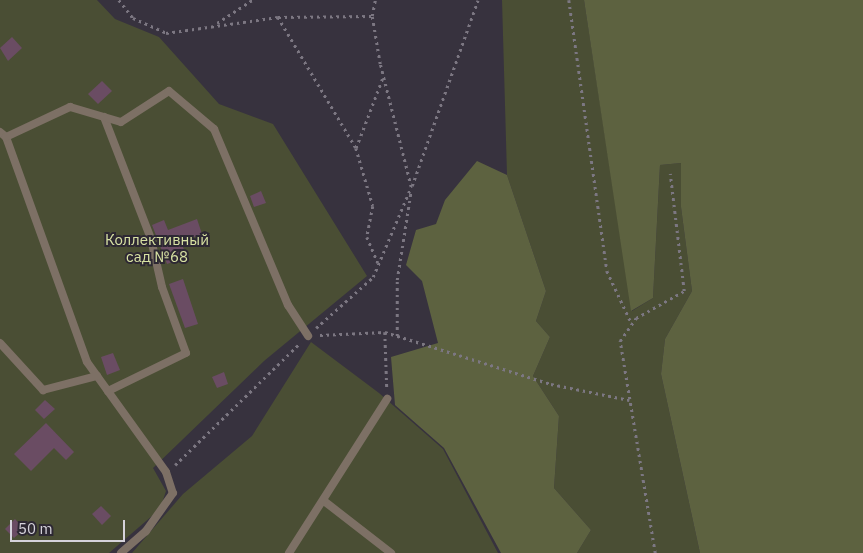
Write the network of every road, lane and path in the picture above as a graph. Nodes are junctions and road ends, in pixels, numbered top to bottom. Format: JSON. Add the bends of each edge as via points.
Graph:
{"nodes":[{"id":1,"x":119,"y":0,"type":"edge"},
{"id":2,"x":252,"y":0,"type":"edge"},
{"id":3,"x":375,"y":0,"type":"edge"},
{"id":4,"x":478,"y":0,"type":"edge"},
{"id":5,"x":569,"y":0,"type":"edge"},
{"id":6,"x":372,"y":16,"type":"junction"},
{"id":7,"x":278,"y":17,"type":"junction"},
{"id":8,"x":216,"y":24,"type":"junction"},
{"id":9,"x":383,"y":77,"type":"junction"},
{"id":10,"x":104,"y":117,"type":"junction"},
{"id":11,"x":3,"y":134,"type":"edge"},
{"id":12,"x":356,"y":148,"type":"junction"},
{"id":13,"x":670,"y":174,"type":"dead end"},
{"id":14,"x":412,"y":187,"type":"junction"},
{"id":15,"x":378,"y":263,"type":"junction"},
{"id":16,"x":631,"y":322,"type":"junction"},
{"id":17,"x":385,"y":332,"type":"junction"},
{"id":18,"x":308,"y":336,"type":"junction"},
{"id":19,"x":397,"y":336,"type":"junction"},
{"id":20,"x":0,"y":343,"type":"edge"},
{"id":21,"x":97,"y":376,"type":"junction"},
{"id":22,"x":108,"y":391,"type":"junction"},
{"id":23,"x":386,"y":399,"type":"joint"},
{"id":24,"x":630,"y":400,"type":"junction"},
{"id":25,"x":166,"y":472,"type":"junction"},
{"id":26,"x":324,"y":501,"type":"junction"},
{"id":27,"x":121,"y":553,"type":"edge"},
{"id":28,"x":289,"y":553,"type":"edge"},
{"id":29,"x":391,"y":553,"type":"edge"},
{"id":30,"x":655,"y":553,"type":"edge"}],
"edges":[{"from":1,"to":8,"type":"path","via":[[133,18],[166,33]]},
{"from":2,"to":8,"type":"path"},
{"from":3,"to":6,"type":"path"},
{"from":4,"to":14,"type":"path"},
{"from":5,"to":16,"type":"path","via":[[607,271]]},
{"from":6,"to":7,"type":"path"},
{"from":6,"to":9,"type":"path"},
{"from":7,"to":8,"type":"path"},
{"from":7,"to":12,"type":"path"},
{"from":9,"to":12,"type":"path"},
{"from":9,"to":14,"type":"path"},
{"from":10,"to":11,"type":"lane","via":[[70,107]]},
{"from":10,"to":18,"type":"lane","via":[[121,122],[169,91],[214,129],[288,304]]},
{"from":10,"to":22,"type":"lane","via":[[151,239],[162,287],[186,353]]},
{"from":11,"to":21,"type":"lane","via":[[87,362]]},
{"from":12,"to":15,"type":"path","via":[[373,206],[367,237]]},
{"from":13,"to":16,"type":"path","via":[[684,291]]},
{"from":14,"to":15,"type":"path"},
{"from":14,"to":19,"type":"path","via":[[397,280]]},
{"from":15,"to":18,"type":"path","via":[[372,277]]},
{"from":16,"to":24,"type":"path","via":[[620,340]]},
{"from":17,"to":18,"type":"path"},
{"from":17,"to":19,"type":"path"},
{"from":17,"to":23,"type":"path"},
{"from":18,"to":25,"type":"path"},
{"from":19,"to":24,"type":"path","via":[[551,384]]},
{"from":20,"to":21,"type":"lane","via":[[44,390]]},
{"from":21,"to":22,"type":"lane"},
{"from":22,"to":25,"type":"lane"},
{"from":23,"to":26,"type":"lane"},
{"from":24,"to":30,"type":"path"},
{"from":25,"to":27,"type":"lane","via":[[174,493],[146,531]]},
{"from":26,"to":28,"type":"lane"},
{"from":26,"to":29,"type":"lane"}]}
